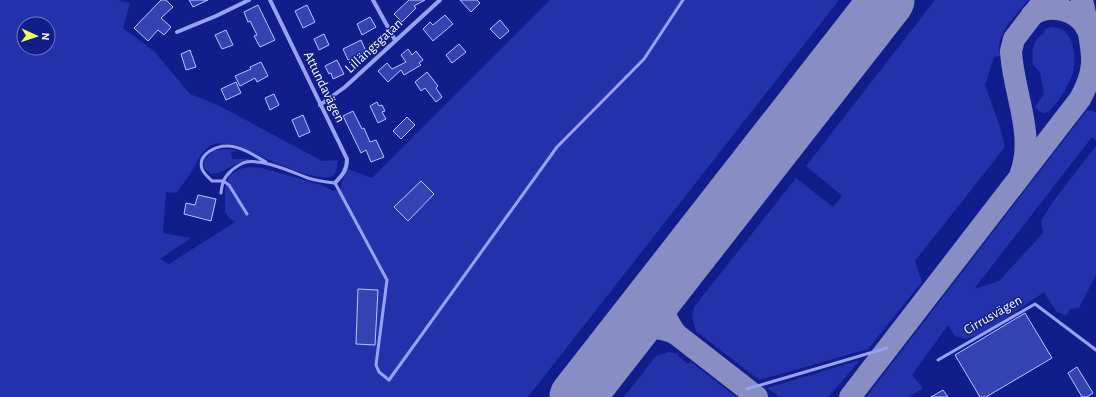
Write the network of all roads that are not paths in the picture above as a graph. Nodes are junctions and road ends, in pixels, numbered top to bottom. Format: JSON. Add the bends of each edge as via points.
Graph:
{"nodes":[{"id":1,"x":249,"y":0,"type":"edge"},
{"id":2,"x":270,"y":0,"type":"edge"},
{"id":3,"x":373,"y":0,"type":"edge"},
{"id":4,"x":440,"y":0,"type":"edge"},
{"id":5,"x":684,"y":0,"type":"edge"},
{"id":6,"x":177,"y":32,"type":"dead end"},
{"id":7,"x":396,"y":40,"type":"junction"},
{"id":8,"x":320,"y":105,"type":"junction"},
{"id":9,"x":270,"y":164,"type":"junction"},
{"id":10,"x":223,"y":181,"type":"junction"},
{"id":11,"x":335,"y":184,"type":"junction"},
{"id":12,"x":221,"y":193,"type":"dead end"},
{"id":13,"x":247,"y":214,"type":"dead end"},
{"id":14,"x":887,"y":348,"type":"dead end"},
{"id":15,"x":1096,"y":350,"type":"edge"},
{"id":16,"x":938,"y":360,"type":"dead end"},
{"id":17,"x":747,"y":389,"type":"dead end"}],
"edges":[{"from":1,"to":6,"type":"street"},
{"from":2,"to":8,"type":"street","name":"Attundavägen"},
{"from":3,"to":7,"type":"street"},
{"from":4,"to":7,"type":"street","name":"Lillängsgatan"},
{"from":5,"to":11,"type":"lane","via":[[644,59],[557,147],[389,380],[376,365],[387,280]]},
{"from":7,"to":8,"type":"street","name":"Lillängsgatan","via":[[345,87]]},
{"from":8,"to":11,"type":"street","name":"Attundavägen","via":[[347,160],[347,167]]},
{"from":9,"to":10,"type":"lane","via":[[244,162],[234,168]]},
{"from":9,"to":10,"type":"lane","via":[[236,147],[220,147],[205,156],[202,168],[212,181]]},
{"from":9,"to":11,"type":"lane","via":[[311,179]]},
{"from":10,"to":12,"type":"lane"},
{"from":10,"to":13,"type":"lane","via":[[229,185]]},
{"from":14,"to":17,"type":"lane"},
{"from":15,"to":16,"type":"lane","name":"Cirrusvägen","via":[[1035,304]]}]}
